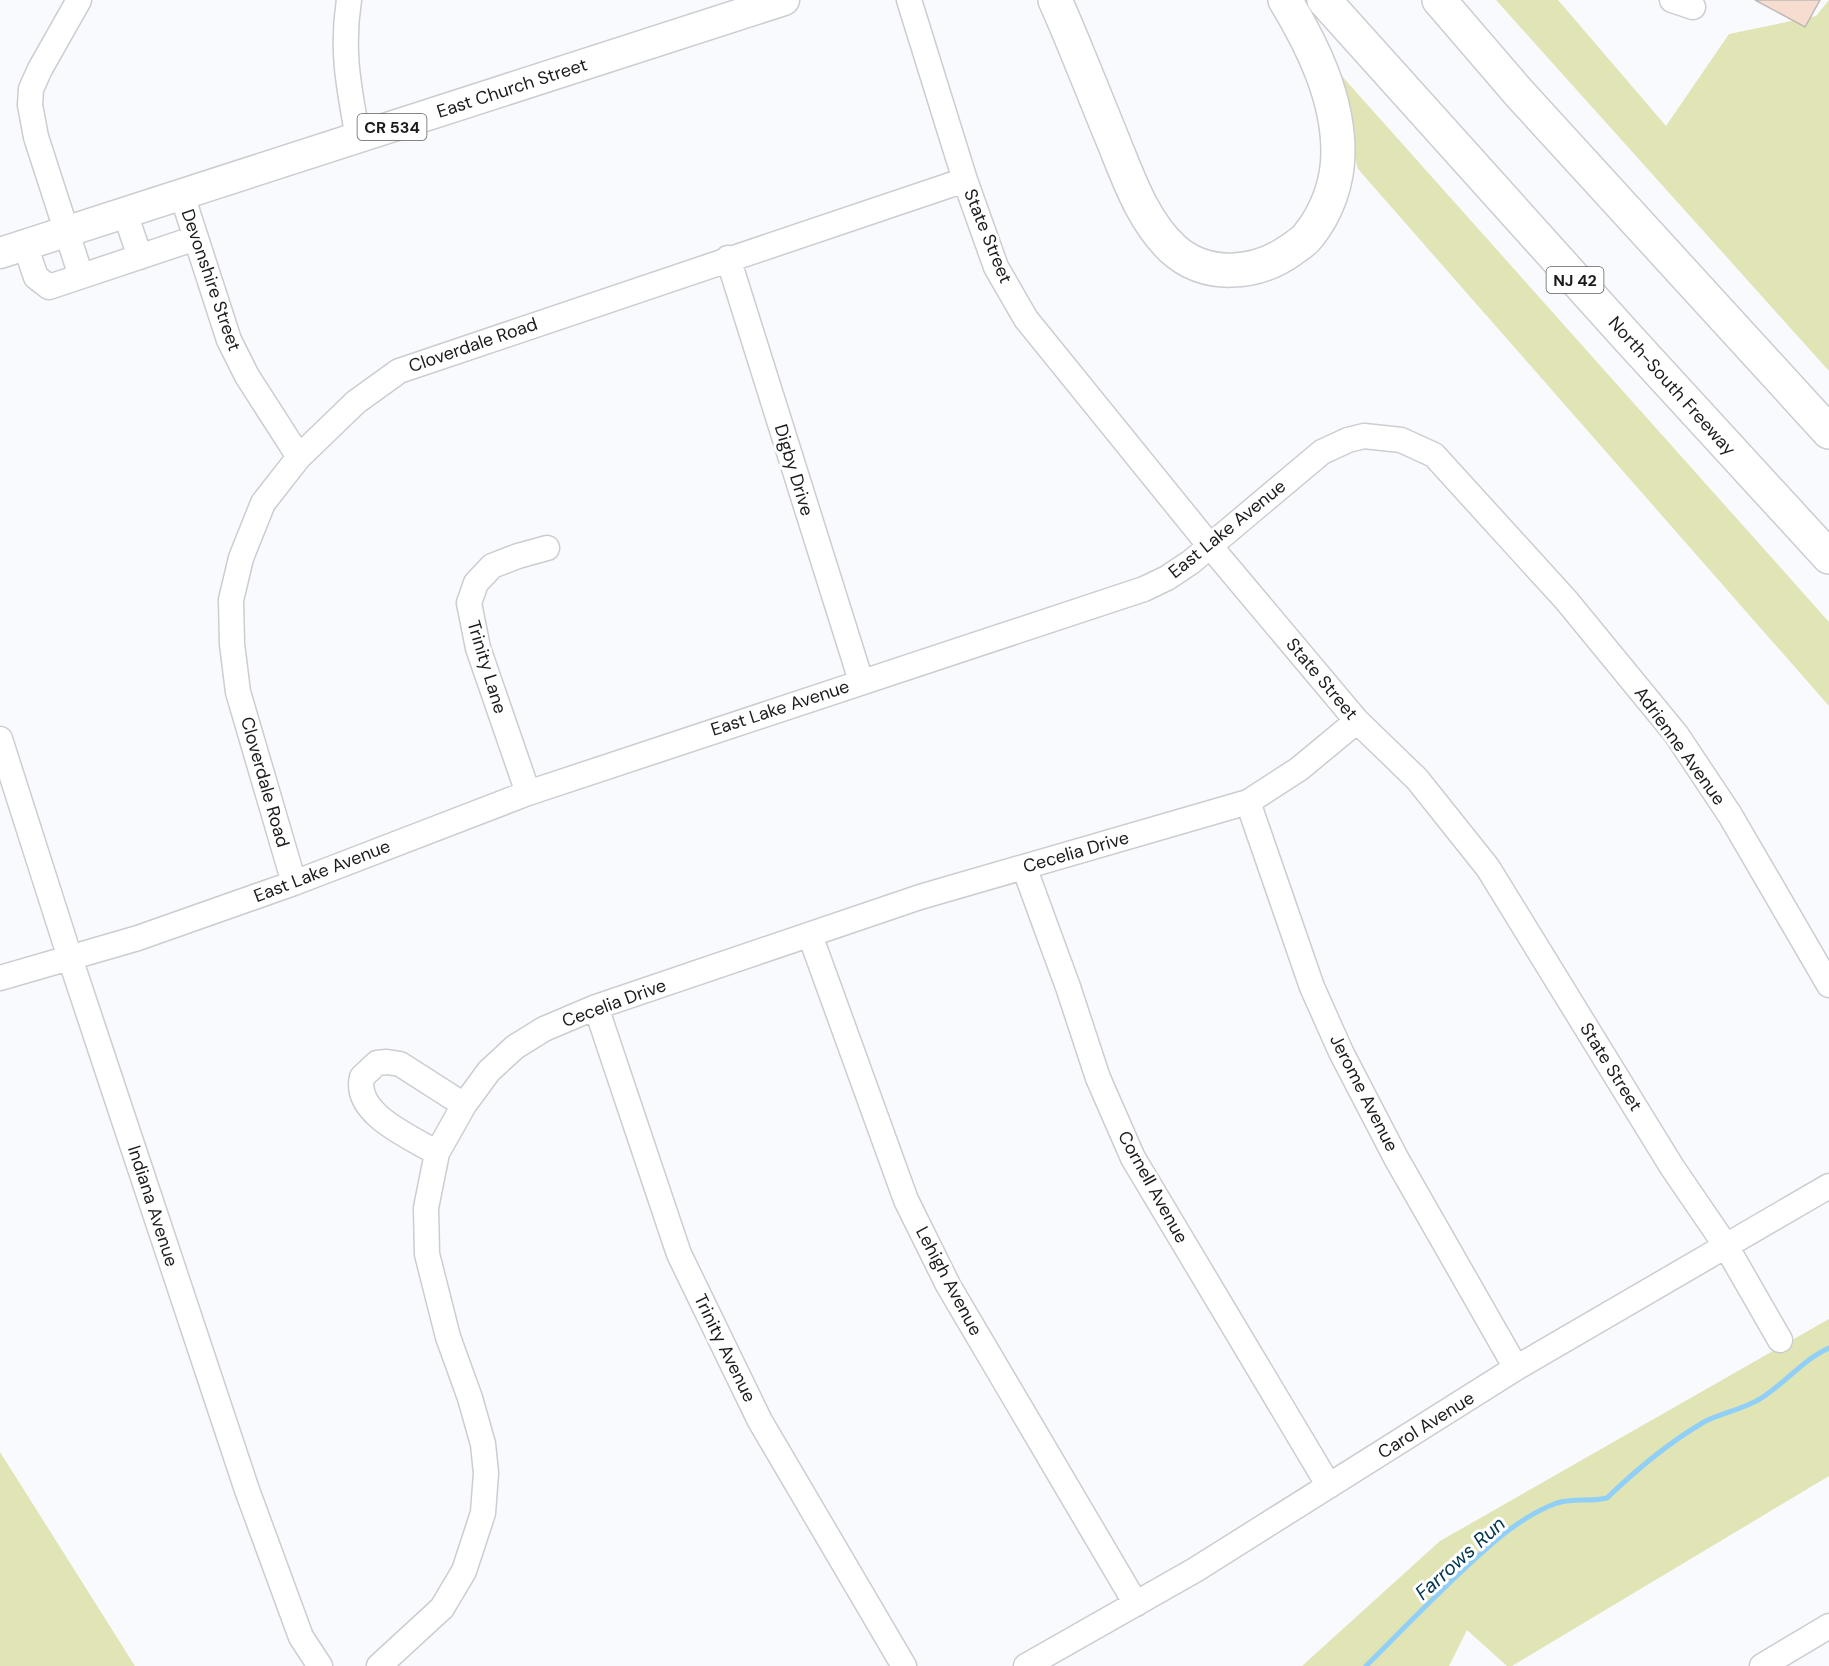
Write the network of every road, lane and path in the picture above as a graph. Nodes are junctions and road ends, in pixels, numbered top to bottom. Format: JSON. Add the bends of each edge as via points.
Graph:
{"nodes":[{"id":1,"x":79,"y":0,"type":"edge"},
{"id":2,"x":349,"y":0,"type":"edge"},
{"id":3,"x":784,"y":0,"type":"edge"},
{"id":4,"x":909,"y":0,"type":"edge"},
{"id":5,"x":1285,"y":0,"type":"edge"},
{"id":6,"x":1324,"y":0,"type":"edge"},
{"id":7,"x":1438,"y":0,"type":"edge"},
{"id":8,"x":1056,"y":2,"type":"edge"},
{"id":9,"x":358,"y":138,"type":"junction"},
{"id":10,"x":965,"y":180,"type":"junction"},
{"id":11,"x":182,"y":195,"type":"junction"},
{"id":12,"x":125,"y":213,"type":"junction"},
{"id":13,"x":66,"y":232,"type":"junction"},
{"id":14,"x":196,"y":238,"type":"junction"},
{"id":15,"x":13,"y":249,"type":"edge"},
{"id":16,"x":140,"y":257,"type":"junction"},
{"id":17,"x":728,"y":258,"type":"junction"},
{"id":18,"x":81,"y":276,"type":"junction"},
{"id":19,"x":1829,"y":432,"type":"edge"},
{"id":20,"x":299,"y":457,"type":"junction"},
{"id":21,"x":1500,"y":528,"type":"joint"},
{"id":22,"x":1210,"y":546,"type":"junction"},
{"id":23,"x":547,"y":548,"type":"dead end"},
{"id":24,"x":1829,"y":557,"type":"edge"},
{"id":25,"x":861,"y":681,"type":"junction"},
{"id":26,"x":1357,"y":721,"type":"junction"},
{"id":27,"x":0,"y":739,"type":"edge"},
{"id":28,"x":528,"y":792,"type":"junction"},
{"id":29,"x":1248,"y":802,"type":"junction"},
{"id":30,"x":1024,"y":867,"type":"junction"},
{"id":31,"x":294,"y":883,"type":"junction"},
{"id":32,"x":810,"y":935,"type":"junction"},
{"id":33,"x":70,"y":958,"type":"junction"},
{"id":34,"x":0,"y":978,"type":"edge"},
{"id":35,"x":1829,"y":985,"type":"edge"},
{"id":36,"x":596,"y":1007,"type":"junction"},
{"id":37,"x":464,"y":1105,"type":"junction"},
{"id":38,"x":437,"y":1153,"type":"junction"},
{"id":39,"x":1829,"y":1186,"type":"edge"},
{"id":40,"x":1726,"y":1246,"type":"junction"},
{"id":41,"x":1780,"y":1340,"type":"dead end"},
{"id":42,"x":1516,"y":1368,"type":"junction"},
{"id":43,"x":1329,"y":1486,"type":"junction"},
{"id":44,"x":1136,"y":1604,"type":"junction"},
{"id":45,"x":1829,"y":1626,"type":"edge"},
{"id":46,"x":320,"y":1666,"type":"edge"},
{"id":47,"x":379,"y":1666,"type":"edge"},
{"id":48,"x":904,"y":1666,"type":"edge"},
{"id":49,"x":1026,"y":1666,"type":"edge"},
{"id":50,"x":1762,"y":1666,"type":"edge"}],
"edges":[{"from":1,"to":13,"type":"street","via":[[40,69],[31,89],[30,105]]},
{"from":2,"to":9,"type":"street","via":[[346,73]]},
{"from":3,"to":9,"type":"main road","name":"East Church Street","number":"CR 534"},
{"from":4,"to":10,"type":"street","name":"State Street"},
{"from":5,"to":8,"type":"highway","via":[[1313,52],[1337,123],[1334,187],[1323,215],[1307,238],[1283,256],[1236,271],[1190,261],[1154,227],[1135,192]]},
{"from":6,"to":24,"type":"highway","name":"North-South Freeway","number":"NJ 42"},
{"from":7,"to":19,"type":"highway"},
{"from":9,"to":11,"type":"main road","name":"East Church Street","number":"CR 534"},
{"from":10,"to":17,"type":"street","name":"Cloverdale Road"},
{"from":10,"to":22,"type":"street","name":"State Street","via":[[996,267],[1026,319]]},
{"from":11,"to":12,"type":"main road","name":"East Church Street","number":"CR 534"},
{"from":11,"to":14,"type":"street","name":"Devonshire Street"},
{"from":12,"to":13,"type":"main road","name":"East Church Street","number":"CR 534"},
{"from":12,"to":16,"type":"street"},
{"from":13,"to":15,"type":"main road","name":"East Church Street","number":"CR 534"},
{"from":13,"to":18,"type":"street"},
{"from":14,"to":16,"type":"street"},
{"from":14,"to":20,"type":"street","name":"Devonshire Street","via":[[229,340],[247,376]]},
{"from":15,"to":18,"type":"street","via":[[36,278],[49,287]]},
{"from":16,"to":18,"type":"street"},
{"from":17,"to":20,"type":"street","name":"Cloverdale Road","via":[[399,371],[356,402]]},
{"from":17,"to":25,"type":"street","name":"Digby Drive"},
{"from":20,"to":31,"type":"street","name":"Cloverdale Road","via":[[263,503],[241,558],[231,600],[238,692]]},
{"from":21,"to":22,"type":"street","name":"East Lake Avenue","via":[[1434,455],[1401,440],[1364,436],[1322,452]]},
{"from":21,"to":35,"type":"street","name":"Adrienne Avenue","via":[[1566,600],[1676,734],[1730,815]]},
{"from":22,"to":25,"type":"street","name":"East Lake Avenue","via":[[1167,578],[1144,589]]},
{"from":22,"to":26,"type":"street","name":"State Street"},
{"from":23,"to":28,"type":"street","name":"Trinity Lane","via":[[492,566],[476,583],[469,603],[478,648]]},
{"from":25,"to":28,"type":"street","name":"East Lake Avenue"},
{"from":26,"to":29,"type":"street","name":"Cecelia Drive","via":[[1299,769]]},
{"from":26,"to":40,"type":"street","name":"State Street","via":[[1417,780],[1488,868],[1672,1167]]},
{"from":27,"to":33,"type":"street","name":"Indiana Avenue"},
{"from":28,"to":31,"type":"street","name":"East Lake Avenue"},
{"from":29,"to":30,"type":"street","name":"Cecelia Drive"},
{"from":29,"to":42,"type":"street","name":"Jerome Avenue","via":[[1312,987],[1341,1052],[1396,1158]]},
{"from":30,"to":32,"type":"street","name":"Cecelia Drive"},
{"from":30,"to":43,"type":"street","name":"Cornell Avenue","via":[[1098,1078],[1133,1158]]},
{"from":31,"to":33,"type":"street","name":"East Lake Avenue"},
{"from":32,"to":36,"type":"street","name":"Cecelia Drive"},
{"from":32,"to":44,"type":"street","name":"Lehigh Avenue","via":[[906,1200],[948,1285]]},
{"from":33,"to":34,"type":"street","name":"East Lake Avenue"},
{"from":33,"to":46,"type":"street","name":"Indiana Avenue","via":[[247,1490],[301,1638]]},
{"from":36,"to":37,"type":"street","name":"Cecelia Drive","via":[[544,1029],[515,1047],[489,1071]]},
{"from":36,"to":48,"type":"street","name":"Trinity Avenue","via":[[679,1254],[760,1421]]},
{"from":37,"to":38,"type":"street","name":"Cecelia Drive"},
{"from":37,"to":38,"type":"street","via":[[400,1064],[377,1064],[362,1077],[362,1098],[376,1116]]},
{"from":38,"to":47,"type":"street","name":"Cecelia Drive","via":[[426,1208],[427,1254],[448,1337],[483,1444],[483,1513],[464,1571],[442,1608]]},
{"from":39,"to":40,"type":"street","name":"Carol Avenue"},
{"from":40,"to":41,"type":"street","name":"State Street"},
{"from":40,"to":42,"type":"street","name":"Carol Avenue"},
{"from":42,"to":43,"type":"street","name":"Carol Avenue"},
{"from":43,"to":44,"type":"street","name":"Carol Avenue"},
{"from":44,"to":49,"type":"street","name":"Carol Avenue"},
{"from":45,"to":50,"type":"street"}]}
